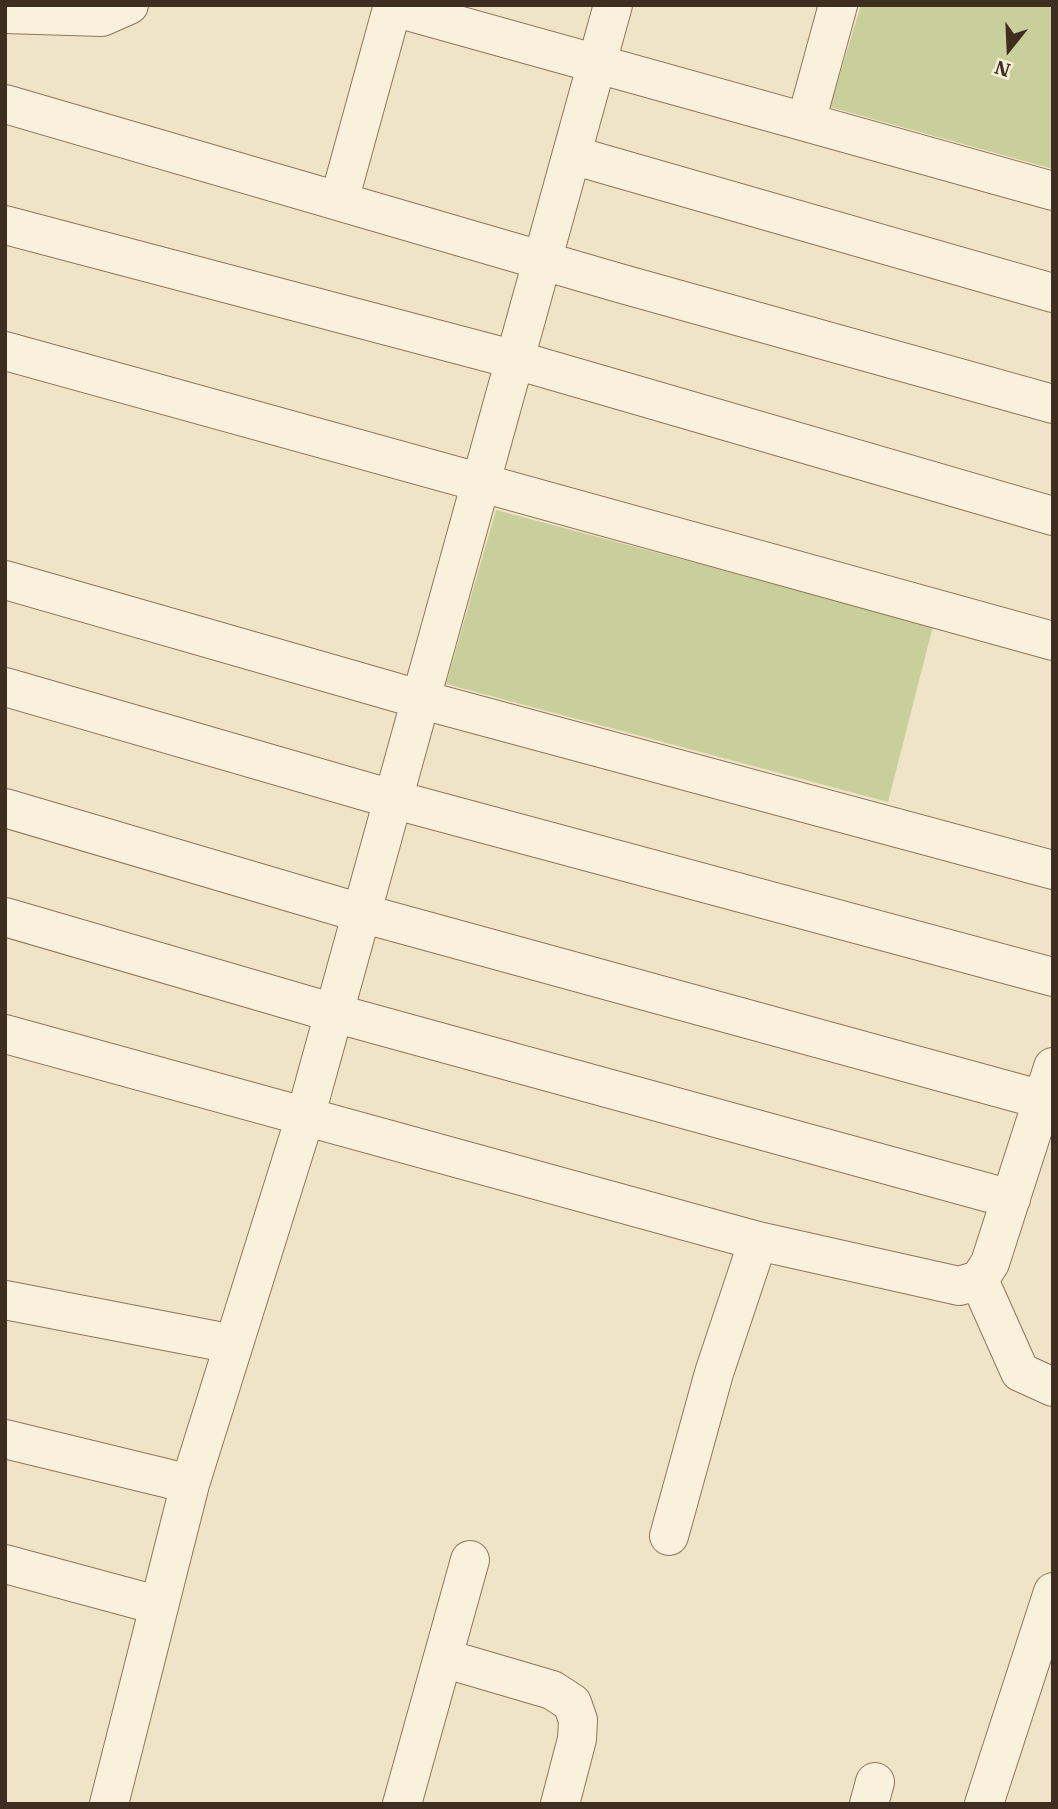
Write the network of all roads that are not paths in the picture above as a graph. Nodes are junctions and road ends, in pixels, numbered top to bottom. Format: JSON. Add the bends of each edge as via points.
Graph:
{"nodes":[{"id":1,"x":129,"y":5,"type":"edge"},
{"id":2,"x":613,"y":5,"type":"edge"},
{"id":3,"x":838,"y":5,"type":"edge"},
{"id":4,"x":393,"y":6,"type":"edge"},
{"id":5,"x":5,"y":14,"type":"edge"},
{"id":6,"x":598,"y":62,"type":"junction"},
{"id":7,"x":5,"y":104,"type":"edge"},
{"id":8,"x":806,"y":122,"type":"junction"},
{"id":9,"x":572,"y":155,"type":"junction"},
{"id":10,"x":1053,"y":191,"type":"edge"},
{"id":11,"x":339,"y":201,"type":"junction"},
{"id":12,"x":5,"y":225,"type":"edge"},
{"id":13,"x":544,"y":261,"type":"junction"},
{"id":14,"x":1053,"y":293,"type":"edge"},
{"id":15,"x":5,"y":351,"type":"edge"},
{"id":16,"x":516,"y":360,"type":"junction"},
{"id":17,"x":1053,"y":404,"type":"edge"},
{"id":18,"x":481,"y":485,"type":"junction"},
{"id":19,"x":1053,"y":516,"type":"edge"},
{"id":20,"x":5,"y":580,"type":"edge"},
{"id":21,"x":1053,"y":641,"type":"edge"},
{"id":22,"x":5,"y":687,"type":"edge"},
{"id":23,"x":419,"y":699,"type":"junction"},
{"id":24,"x":392,"y":799,"type":"junction"},
{"id":25,"x":5,"y":808,"type":"edge"},
{"id":26,"x":1053,"y":870,"type":"edge"},
{"id":27,"x":361,"y":913,"type":"junction"},
{"id":28,"x":5,"y":917,"type":"edge"},
{"id":29,"x":1053,"y":977,"type":"edge"},
{"id":30,"x":334,"y":1013,"type":"junction"},
{"id":31,"x":5,"y":1034,"type":"edge"},
{"id":32,"x":1050,"y":1079,"type":"edge"},
{"id":33,"x":306,"y":1114,"type":"junction"},
{"id":34,"x":1011,"y":1199,"type":"junction"},
{"id":35,"x":758,"y":1241,"type":"junction"},
{"id":36,"x":979,"y":1280,"type":"junction"},
{"id":37,"x":5,"y":1300,"type":"edge"},
{"id":38,"x":229,"y":1357,"type":"junction"},
{"id":39,"x":1053,"y":1387,"type":"edge"},
{"id":40,"x":5,"y":1439,"type":"edge"},
{"id":41,"x":194,"y":1468,"type":"junction"},
{"id":42,"x":668,"y":1536,"type":"dead end"},
{"id":43,"x":470,"y":1560,"type":"dead end"},
{"id":44,"x":5,"y":1564,"type":"edge"},
{"id":45,"x":1053,"y":1592,"type":"edge"},
{"id":46,"x":157,"y":1605,"type":"junction"},
{"id":47,"x":443,"y":1658,"type":"junction"},
{"id":48,"x":1040,"y":1682,"type":"edge"},
{"id":49,"x":108,"y":1804,"type":"edge"},
{"id":50,"x":402,"y":1804,"type":"edge"},
{"id":51,"x":560,"y":1804,"type":"edge"},
{"id":52,"x":984,"y":1804,"type":"edge"}],
"edges":[{"from":1,"to":5,"type":"street","via":[[102,17]]},
{"from":2,"to":6,"type":"street"},
{"from":3,"to":8,"type":"street"},
{"from":4,"to":6,"type":"street"},
{"from":4,"to":11,"type":"street"},
{"from":6,"to":8,"type":"street"},
{"from":6,"to":9,"type":"street"},
{"from":7,"to":11,"type":"street"},
{"from":8,"to":10,"type":"street"},
{"from":9,"to":13,"type":"street"},
{"from":9,"to":14,"type":"street"},
{"from":11,"to":13,"type":"street"},
{"from":12,"to":16,"type":"street"},
{"from":13,"to":16,"type":"street"},
{"from":13,"to":17,"type":"street"},
{"from":15,"to":18,"type":"street"},
{"from":16,"to":18,"type":"street"},
{"from":16,"to":19,"type":"street"},
{"from":18,"to":21,"type":"street"},
{"from":18,"to":23,"type":"street"},
{"from":20,"to":23,"type":"street"},
{"from":22,"to":24,"type":"street"},
{"from":23,"to":24,"type":"street"},
{"from":23,"to":26,"type":"street"},
{"from":24,"to":27,"type":"street"},
{"from":24,"to":29,"type":"street"},
{"from":25,"to":27,"type":"street"},
{"from":27,"to":30,"type":"street"},
{"from":27,"to":32,"type":"street"},
{"from":28,"to":30,"type":"street"},
{"from":30,"to":33,"type":"street"},
{"from":30,"to":34,"type":"street"},
{"from":31,"to":33,"type":"street"},
{"from":32,"to":34,"type":"street"},
{"from":33,"to":35,"type":"street"},
{"from":33,"to":38,"type":"street"},
{"from":34,"to":36,"type":"street","via":[[990,1264]]},
{"from":35,"to":36,"type":"street","via":[[959,1286]]},
{"from":35,"to":42,"type":"street","via":[[714,1373]]},
{"from":36,"to":39,"type":"street","via":[[1020,1372]]},
{"from":37,"to":38,"type":"street"},
{"from":38,"to":41,"type":"street"},
{"from":40,"to":41,"type":"street"},
{"from":41,"to":46,"type":"street"},
{"from":43,"to":47,"type":"street"},
{"from":44,"to":46,"type":"street"},
{"from":45,"to":48,"type":"street"},
{"from":46,"to":49,"type":"street"},
{"from":47,"to":50,"type":"street"},
{"from":47,"to":51,"type":"street","via":[[552,1690],[572,1703],[579,1720],[577,1740]]},
{"from":48,"to":52,"type":"street","via":[[1000,1760]]}]}
